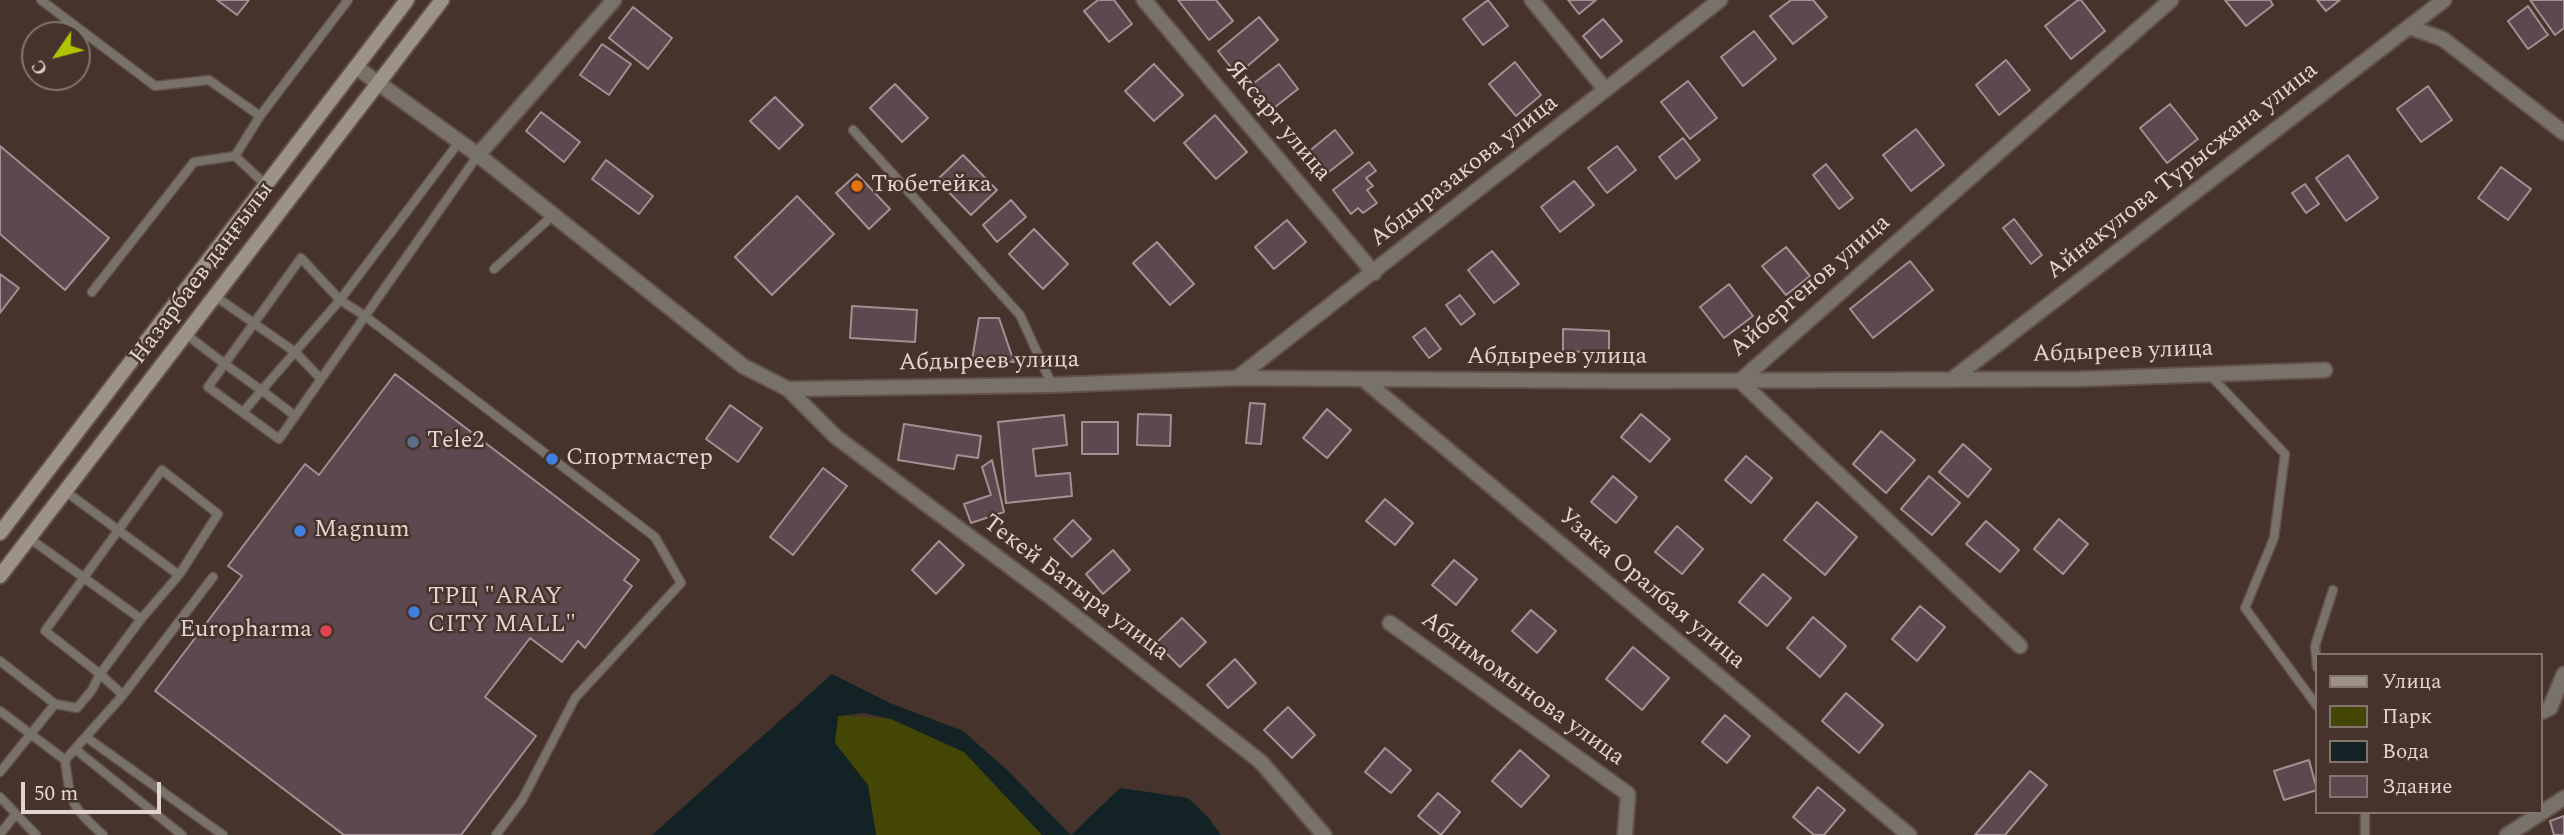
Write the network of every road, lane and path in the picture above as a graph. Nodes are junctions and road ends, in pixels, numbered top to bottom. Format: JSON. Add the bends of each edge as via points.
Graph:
{"nodes":[{"id":1,"x":41,"y":0,"type":"edge"},
{"id":2,"x":348,"y":0,"type":"edge"},
{"id":3,"x":407,"y":0,"type":"edge"},
{"id":4,"x":442,"y":0,"type":"edge"},
{"id":5,"x":614,"y":0,"type":"edge"},
{"id":6,"x":1144,"y":0,"type":"edge"},
{"id":7,"x":1532,"y":0,"type":"edge"},
{"id":8,"x":1720,"y":0,"type":"edge"},
{"id":9,"x":2171,"y":0,"type":"edge"},
{"id":10,"x":2444,"y":0,"type":"edge"},
{"id":11,"x":2409,"y":27,"type":"junction"},
{"id":12,"x":356,"y":67,"type":"junction"},
{"id":13,"x":378,"y":83,"type":"junction"},
{"id":14,"x":1605,"y":89,"type":"junction"},
{"id":15,"x":260,"y":116,"type":"junction"},
{"id":16,"x":853,"y":130,"type":"dead end"},
{"id":17,"x":2564,"y":132,"type":"edge"},
{"id":18,"x":459,"y":142,"type":"junction"},
{"id":19,"x":478,"y":155,"type":"junction"},
{"id":20,"x":235,"y":156,"type":"junction"},
{"id":21,"x":266,"y":185,"type":"junction"},
{"id":22,"x":552,"y":216,"type":"junction"},
{"id":23,"x":494,"y":270,"type":"dead end"},
{"id":24,"x":1374,"y":273,"type":"junction"},
{"id":25,"x":92,"y":292,"type":"dead end"},
{"id":26,"x":215,"y":296,"type":"junction"},
{"id":27,"x":340,"y":300,"type":"junction"},
{"id":28,"x":365,"y":316,"type":"junction"},
{"id":29,"x":253,"y":325,"type":"junction"},
{"id":30,"x":186,"y":334,"type":"junction"},
{"id":31,"x":295,"y":352,"type":"junction"},
{"id":32,"x":224,"y":365,"type":"junction"},
{"id":33,"x":2325,"y":370,"type":"dead end"},
{"id":34,"x":2209,"y":374,"type":"junction"},
{"id":35,"x":1237,"y":378,"type":"junction"},
{"id":36,"x":321,"y":379,"type":"junction"},
{"id":37,"x":1363,"y":379,"type":"junction"},
{"id":38,"x":1740,"y":380,"type":"junction"},
{"id":39,"x":1951,"y":380,"type":"junction"},
{"id":40,"x":1052,"y":385,"type":"junction"},
{"id":41,"x":788,"y":389,"type":"junction"},
{"id":42,"x":262,"y":390,"type":"junction"},
{"id":43,"x":243,"y":412,"type":"junction"},
{"id":44,"x":295,"y":416,"type":"junction"},
{"id":45,"x":65,"y":491,"type":"junction"},
{"id":46,"x":117,"y":532,"type":"junction"},
{"id":47,"x":0,"y":533,"type":"edge"},
{"id":48,"x":29,"y":538,"type":"junction"},
{"id":49,"x":178,"y":575,"type":"junction"},
{"id":50,"x":0,"y":576,"type":"edge"},
{"id":51,"x":213,"y":577,"type":"dead end"},
{"id":52,"x":83,"y":579,"type":"junction"},
{"id":53,"x":2333,"y":590,"type":"dead end"},
{"id":54,"x":141,"y":619,"type":"junction"},
{"id":55,"x":1390,"y":623,"type":"dead end"},
{"id":56,"x":2020,"y":646,"type":"dead end"},
{"id":57,"x":2316,"y":656,"type":"edge"},
{"id":58,"x":0,"y":661,"type":"edge"},
{"id":59,"x":100,"y":674,"type":"junction"},
{"id":60,"x":2564,"y":674,"type":"edge"},
{"id":61,"x":123,"y":695,"type":"junction"},
{"id":62,"x":55,"y":704,"type":"junction"},
{"id":63,"x":2316,"y":705,"type":"edge"},
{"id":64,"x":0,"y":711,"type":"edge"},
{"id":65,"x":2543,"y":711,"type":"edge"},
{"id":66,"x":29,"y":735,"type":"junction"},
{"id":67,"x":86,"y":737,"type":"junction"},
{"id":68,"x":75,"y":749,"type":"junction"},
{"id":69,"x":65,"y":760,"type":"junction"},
{"id":70,"x":0,"y":772,"type":"edge"},
{"id":71,"x":0,"y":797,"type":"edge"},
{"id":72,"x":2564,"y":798,"type":"edge"},
{"id":73,"x":2543,"y":812,"type":"edge"},
{"id":74,"x":16,"y":814,"type":"junction"},
{"id":75,"x":2365,"y":814,"type":"edge"},
{"id":76,"x":2539,"y":814,"type":"edge"},
{"id":77,"x":0,"y":834,"type":"edge"},
{"id":78,"x":36,"y":835,"type":"edge"},
{"id":79,"x":103,"y":835,"type":"edge"},
{"id":80,"x":182,"y":835,"type":"edge"},
{"id":81,"x":223,"y":835,"type":"edge"},
{"id":82,"x":496,"y":835,"type":"edge"},
{"id":83,"x":1324,"y":835,"type":"edge"},
{"id":84,"x":1625,"y":835,"type":"edge"},
{"id":85,"x":1909,"y":835,"type":"edge"},
{"id":86,"x":2365,"y":835,"type":"edge"},
{"id":87,"x":2507,"y":835,"type":"edge"}],
"edges":[{"from":1,"to":15,"type":"lane","via":[[155,86],[209,80]]},
{"from":2,"to":15,"type":"lane"},
{"from":3,"to":12,"type":"main road"},
{"from":4,"to":13,"type":"main road","name":"Назарбаев даңғылы"},
{"from":5,"to":19,"type":"street"},
{"from":6,"to":24,"type":"street","name":"Яксарт улица"},
{"from":7,"to":14,"type":"street"},
{"from":8,"to":14,"type":"street","name":"Абдыразакова улица"},
{"from":9,"to":38,"type":"street","name":"Айбергенов улица"},
{"from":10,"to":11,"type":"street","name":"Айнакулова Турысжана улица"},
{"from":11,"to":17,"type":"street","via":[[2443,39]]},
{"from":11,"to":39,"type":"street","name":"Айнакулова Турысжана улица"},
{"from":12,"to":13,"type":"street"},
{"from":12,"to":21,"type":"main road"},
{"from":13,"to":18,"type":"street"},
{"from":13,"to":26,"type":"main road","name":"Назарбаев даңғылы"},
{"from":14,"to":24,"type":"street","name":"Абдыразакова улица"},
{"from":15,"to":20,"type":"lane"},
{"from":16,"to":40,"type":"lane","via":[[1020,315]]},
{"from":18,"to":19,"type":"street"},
{"from":18,"to":27,"type":"lane"},
{"from":19,"to":22,"type":"street"},
{"from":19,"to":28,"type":"lane"},
{"from":20,"to":21,"type":"lane"},
{"from":20,"to":25,"type":"lane","via":[[194,162]]},
{"from":21,"to":47,"type":"main road"},
{"from":22,"to":23,"type":"lane"},
{"from":22,"to":41,"type":"street","via":[[743,366]]},
{"from":24,"to":35,"type":"street","name":"Абдыразакова улица"},
{"from":26,"to":29,"type":"lane"},
{"from":26,"to":30,"type":"main road","name":"Назарбаев даңғылы"},
{"from":27,"to":28,"type":"lane"},
{"from":27,"to":29,"type":"lane","via":[[302,258]]},
{"from":27,"to":31,"type":"lane"},
{"from":28,"to":36,"type":"lane"},
{"from":28,"to":82,"type":"lane","via":[[654,537],[681,583],[575,698],[522,800]]},
{"from":29,"to":31,"type":"lane"},
{"from":29,"to":32,"type":"lane"},
{"from":30,"to":32,"type":"lane"},
{"from":30,"to":45,"type":"main road","name":"Назарбаев даңғылы"},
{"from":31,"to":36,"type":"lane"},
{"from":31,"to":42,"type":"lane"},
{"from":32,"to":42,"type":"lane"},
{"from":32,"to":43,"type":"lane","via":[[208,387]]},
{"from":33,"to":34,"type":"street","name":"Абдыреев улица"},
{"from":34,"to":39,"type":"street","name":"Абдыреев улица"},
{"from":34,"to":63,"type":"lane","via":[[2285,454],[2274,538],[2245,608]]},
{"from":35,"to":37,"type":"street","name":"Абдыреев улица"},
{"from":35,"to":40,"type":"street","name":"Абдыреев улица"},
{"from":36,"to":44,"type":"lane"},
{"from":37,"to":38,"type":"street","name":"Абдыреев улица"},
{"from":37,"to":85,"type":"street","name":"Узака Оралбая улица"},
{"from":38,"to":39,"type":"street","name":"Абдыреев улица"},
{"from":38,"to":56,"type":"street","name":"Айбергенов улица"},
{"from":40,"to":41,"type":"street","name":"Абдыреев улица"},
{"from":41,"to":83,"type":"street","name":"Текей Батыра улица","via":[[836,437],[1261,762]]},
{"from":42,"to":43,"type":"lane"},
{"from":42,"to":44,"type":"lane"},
{"from":43,"to":44,"type":"lane","via":[[279,439]]},
{"from":45,"to":46,"type":"lane"},
{"from":45,"to":48,"type":"main road","name":"Назарбаев даңғылы"},
{"from":46,"to":49,"type":"lane"},
{"from":46,"to":49,"type":"lane","via":[[162,470],[218,514]]},
{"from":46,"to":52,"type":"lane"},
{"from":48,"to":50,"type":"main road","name":"Назарбаев даңғылы"},
{"from":48,"to":52,"type":"lane"},
{"from":49,"to":54,"type":"lane"},
{"from":51,"to":61,"type":"lane"},
{"from":52,"to":54,"type":"lane"},
{"from":52,"to":59,"type":"lane","via":[[45,631]]},
{"from":53,"to":57,"type":"lane","via":[[2315,646]]},
{"from":54,"to":59,"type":"lane"},
{"from":55,"to":84,"type":"street","name":"Абдимомынова улица","via":[[1628,794]]},
{"from":58,"to":62,"type":"lane"},
{"from":59,"to":61,"type":"lane"},
{"from":59,"to":62,"type":"lane","via":[[77,708]]},
{"from":60,"to":65,"type":"street","via":[[2550,708]]},
{"from":61,"to":67,"type":"lane"},
{"from":62,"to":66,"type":"lane"},
{"from":64,"to":66,"type":"lane"},
{"from":66,"to":69,"type":"lane"},
{"from":66,"to":70,"type":"lane"},
{"from":67,"to":68,"type":"lane"},
{"from":67,"to":81,"type":"lane"},
{"from":68,"to":69,"type":"lane"},
{"from":68,"to":80,"type":"lane"},
{"from":69,"to":79,"type":"lane","via":[[75,809]]},
{"from":71,"to":74,"type":"lane"},
{"from":72,"to":73,"type":"street"},
{"from":74,"to":77,"type":"lane"},
{"from":74,"to":78,"type":"lane"},
{"from":75,"to":86,"type":"lane"},
{"from":76,"to":87,"type":"street"}]}
